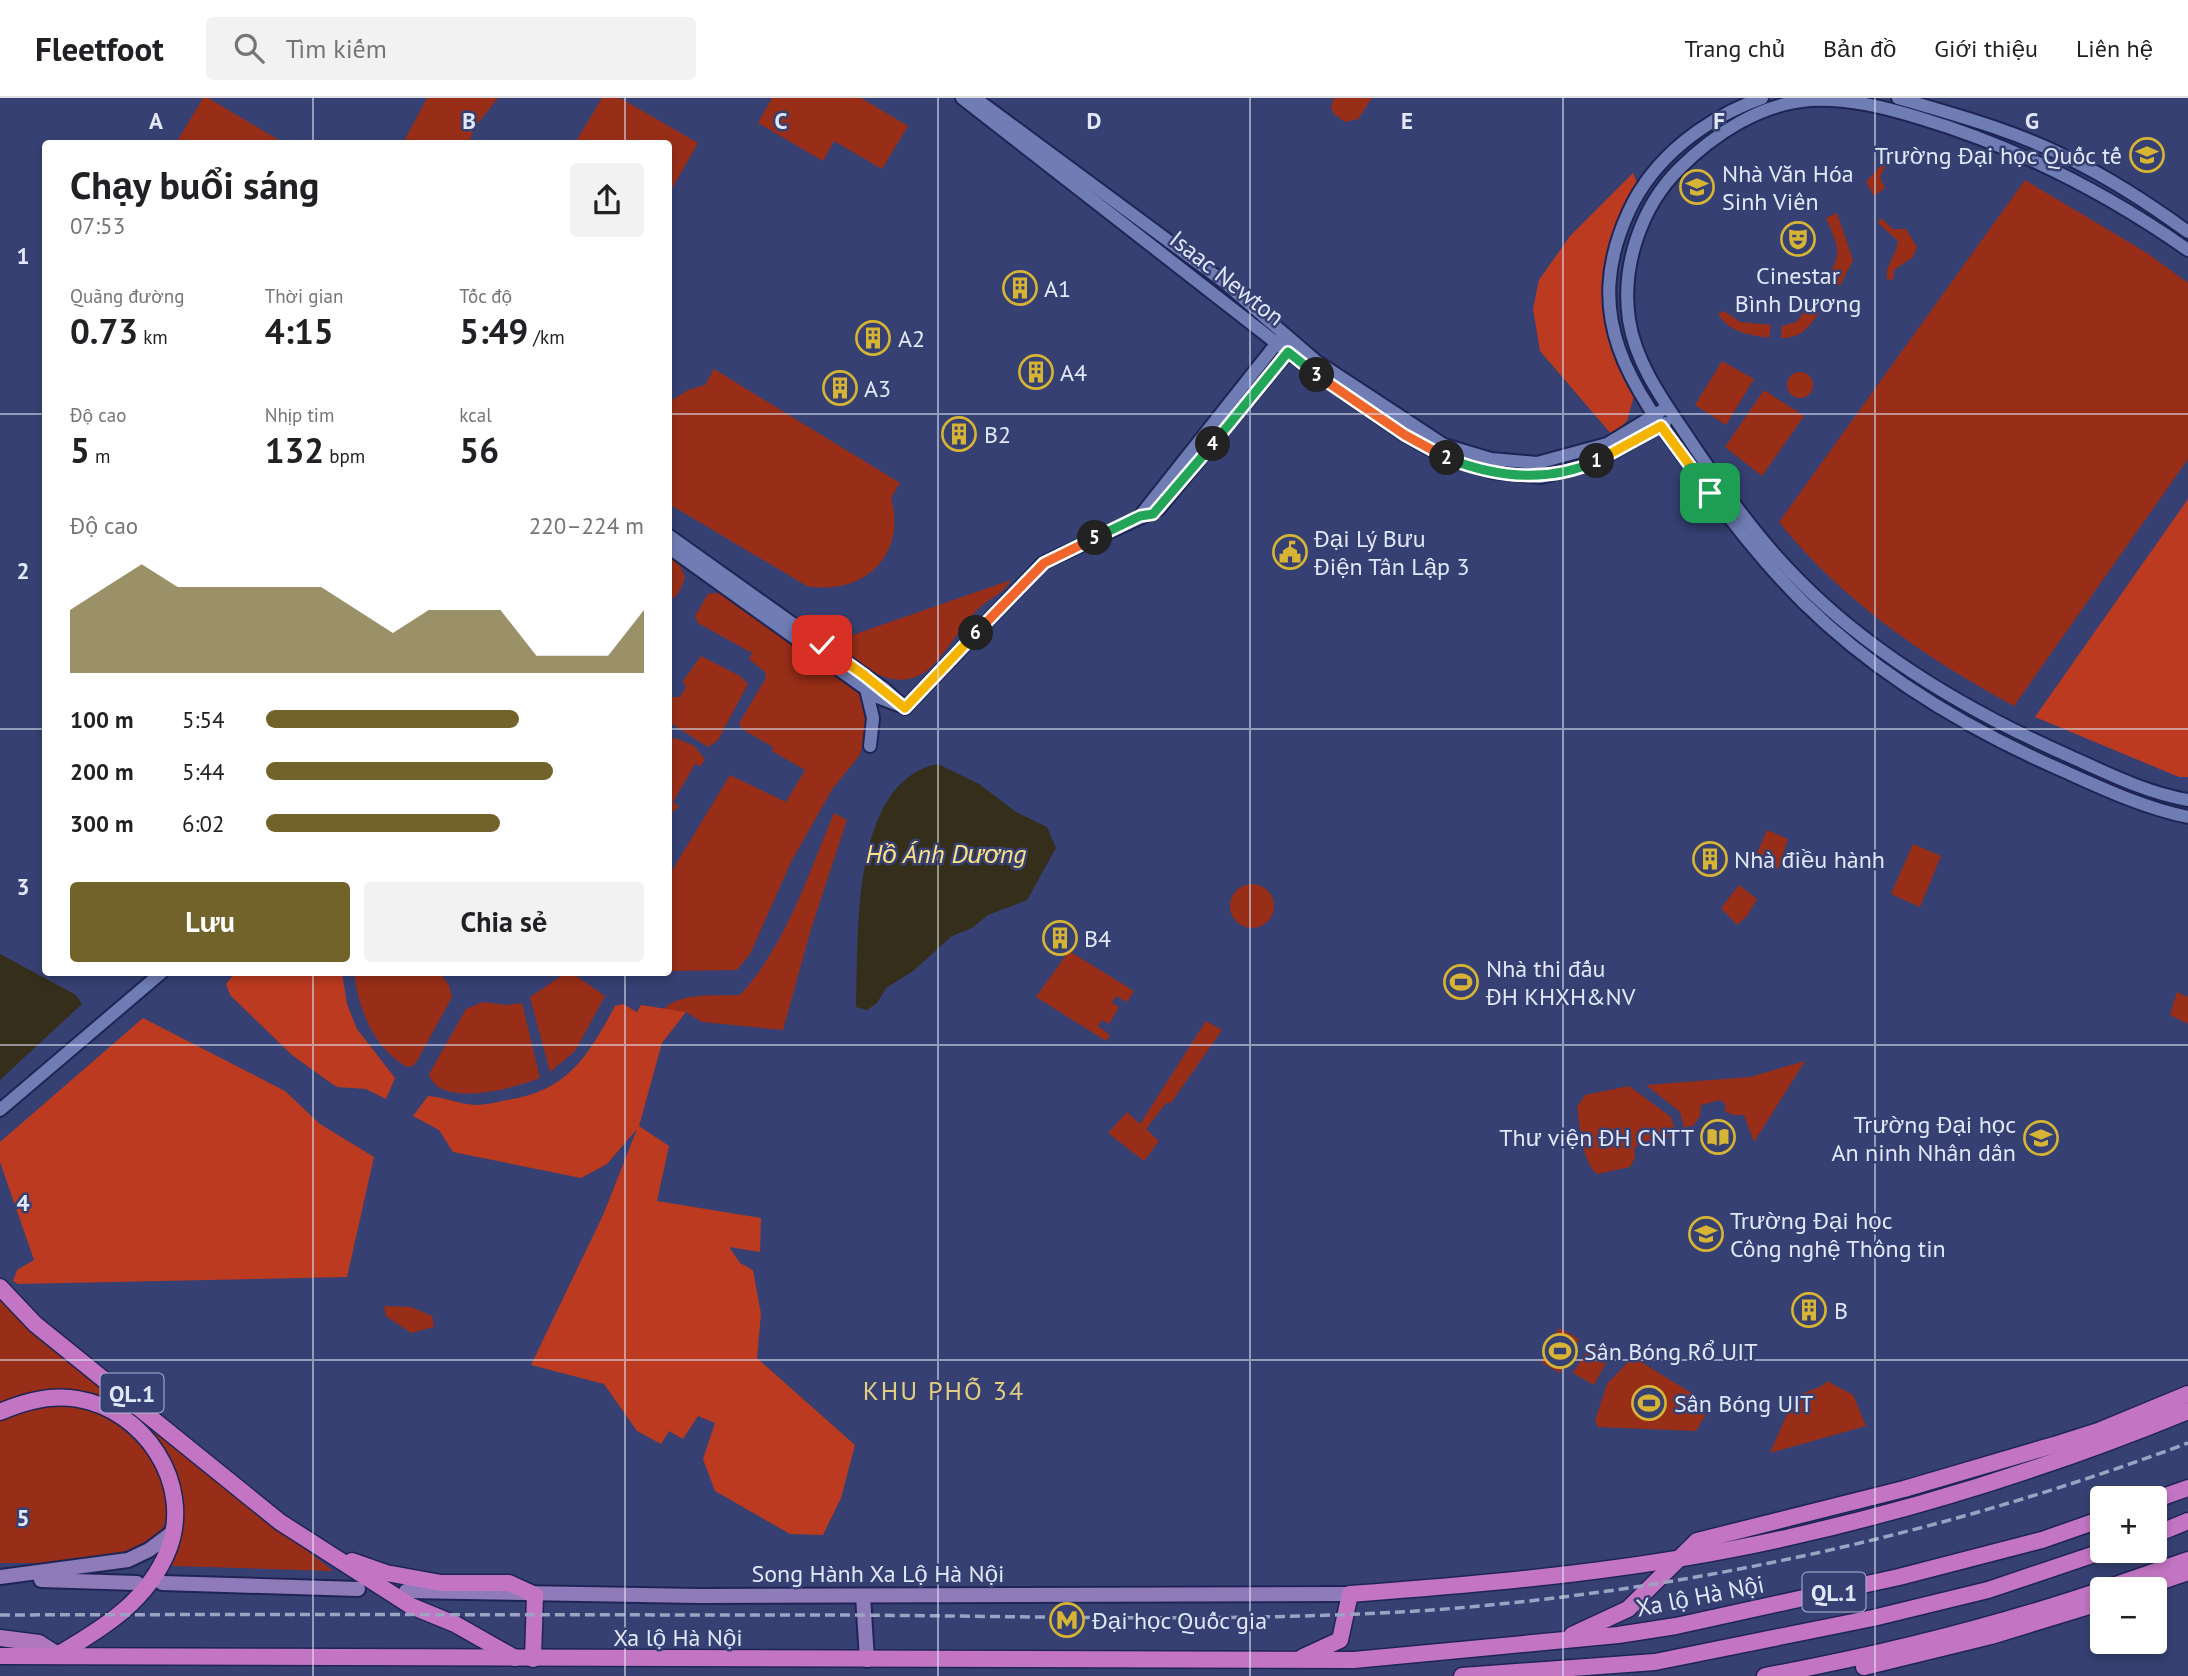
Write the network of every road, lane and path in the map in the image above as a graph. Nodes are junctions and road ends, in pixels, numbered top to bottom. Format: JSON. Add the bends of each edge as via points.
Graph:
{"nodes":[{"id":1,"x":962,"y":98,"type":"edge"},
{"id":2,"x":975,"y":98,"type":"edge"},
{"id":3,"x":1762,"y":98,"type":"edge"},
{"id":4,"x":1894,"y":102,"type":"edge"},
{"id":5,"x":1653,"y":170,"type":"junction"},
{"id":6,"x":1669,"y":179,"type":"junction"},
{"id":7,"x":2188,"y":232,"type":"edge"},
{"id":8,"x":2188,"y":250,"type":"edge"},
{"id":9,"x":1224,"y":282,"type":"junction"},
{"id":10,"x":1209,"y":290,"type":"junction"},
{"id":11,"x":1281,"y":339,"type":"junction"},
{"id":12,"x":1292,"y":348,"type":"junction"},
{"id":13,"x":1671,"y":412,"type":"junction"},
{"id":14,"x":1658,"y":421,"type":"junction"},
{"id":15,"x":1140,"y":516,"type":"junction"},
{"id":16,"x":672,"y":538,"type":"edge"},
{"id":17,"x":672,"y":550,"type":"edge"},
{"id":18,"x":819,"y":649,"type":"junction"},
{"id":19,"x":866,"y":689,"type":"junction"},
{"id":20,"x":905,"y":708,"type":"junction"},
{"id":21,"x":870,"y":746,"type":"dead end"},
{"id":22,"x":2188,"y":800,"type":"edge"},
{"id":23,"x":2188,"y":817,"type":"edge"},
{"id":24,"x":157,"y":976,"type":"edge"},
{"id":25,"x":0,"y":1110,"type":"edge"},
{"id":26,"x":0,"y":1276,"type":"edge"},
{"id":27,"x":0,"y":1287,"type":"edge"},
{"id":28,"x":2188,"y":1394,"type":"edge"},
{"id":29,"x":2188,"y":1411,"type":"edge"},
{"id":30,"x":0,"y":1412,"type":"edge"},
{"id":31,"x":2188,"y":1488,"type":"edge"},
{"id":32,"x":2167,"y":1495,"type":"edge"},
{"id":33,"x":263,"y":1508,"type":"junction"},
{"id":34,"x":2188,"y":1521,"type":"edge"},
{"id":35,"x":2090,"y":1523,"type":"edge"},
{"id":36,"x":2167,"y":1530,"type":"edge"},
{"id":37,"x":173,"y":1532,"type":"junction"},
{"id":38,"x":320,"y":1549,"type":"junction"},
{"id":39,"x":2090,"y":1556,"type":"edge"},
{"id":40,"x":1677,"y":1558,"type":"junction"},
{"id":41,"x":2188,"y":1560,"type":"edge"},
{"id":42,"x":2188,"y":1572,"type":"edge"},
{"id":43,"x":2138,"y":1577,"type":"edge"},
{"id":44,"x":0,"y":1578,"type":"edge"},
{"id":45,"x":2167,"y":1579,"type":"edge"},
{"id":46,"x":137,"y":1583,"type":"dead end"},
{"id":47,"x":162,"y":1583,"type":"dead end"},
{"id":48,"x":359,"y":1590,"type":"dead end"},
{"id":49,"x":406,"y":1591,"type":"dead end"},
{"id":50,"x":1350,"y":1594,"type":"junction"},
{"id":51,"x":535,"y":1595,"type":"junction"},
{"id":52,"x":863,"y":1595,"type":"junction"},
{"id":53,"x":2090,"y":1597,"type":"edge"},
{"id":54,"x":2080,"y":1603,"type":"junction"},
{"id":55,"x":2090,"y":1603,"type":"edge"},
{"id":56,"x":0,"y":1637,"type":"edge"},
{"id":57,"x":1560,"y":1640,"type":"junction"},
{"id":58,"x":0,"y":1656,"type":"edge"},
{"id":59,"x":58,"y":1656,"type":"junction"},
{"id":60,"x":525,"y":1659,"type":"junction"},
{"id":61,"x":867,"y":1660,"type":"junction"},
{"id":62,"x":1298,"y":1660,"type":"junction"},
{"id":63,"x":1567,"y":1669,"type":"junction"},
{"id":64,"x":1462,"y":1676,"type":"edge"},
{"id":65,"x":1590,"y":1676,"type":"edge"},
{"id":66,"x":1765,"y":1676,"type":"edge"},
{"id":67,"x":1824,"y":1676,"type":"edge"}],
"edges":[{"from":1,"to":10,"type":"street","name":"Isaac Newton"},
{"from":2,"to":9,"type":"street","name":"Isaac Newton"},
{"from":3,"to":5,"type":"street","via":[[1700,130]]},
{"from":4,"to":6,"type":"street","via":[[1836,100],[1780,106],[1721,134]]},
{"from":4,"to":7,"type":"street","via":[[1984,124],[2069,158]]},
{"from":4,"to":8,"type":"street","via":[[2041,163],[2132,212]]},
{"from":5,"to":6,"type":"street"},
{"from":5,"to":14,"type":"street","via":[[1621,228],[1611,265],[1609,302],[1619,355]]},
{"from":6,"to":13,"type":"street","via":[[1639,231],[1627,296],[1635,346]]},
{"from":9,"to":10,"type":"street"},
{"from":9,"to":11,"type":"street","name":"Isaac Newton"},
{"from":10,"to":11,"type":"street","name":"Isaac Newton"},
{"from":11,"to":12,"type":"street","name":"Isaac Newton"},
{"from":11,"to":15,"type":"street"},
{"from":12,"to":14,"type":"street","name":"Isaac Newton","via":[[1405,435],[1438,454],[1492,472],[1541,478],[1572,471],[1596,462]]},
{"from":12,"to":15,"type":"street","via":[[1159,509]]},
{"from":13,"to":14,"type":"street","name":"Isaac Newton"},
{"from":13,"to":22,"type":"street","via":[[1741,514],[1790,572],[1896,660],[1943,693],[2036,741],[2152,792]]},
{"from":14,"to":23,"type":"street","via":[[1739,529],[1797,596],[1906,685],[1976,730],[2046,764],[2144,805]]},
{"from":15,"to":20,"type":"street","via":[[1044,563]]},
{"from":16,"to":18,"type":"street"},
{"from":17,"to":18,"type":"street"},
{"from":18,"to":19,"type":"street"},
{"from":18,"to":20,"type":"street"},
{"from":19,"to":20,"type":"street"},
{"from":19,"to":21,"type":"street","via":[[873,718]]},
{"from":24,"to":25,"type":"street"},
{"from":26,"to":33,"type":"highway","number":"QL.1","via":[[73,1346],[255,1488]]},
{"from":27,"to":33,"type":"highway","number":"QL.1","via":[[36,1324]]},
{"from":28,"to":40,"type":"highway","name":"Xa lộ Hà Nội","via":[[2101,1430],[2019,1455],[1697,1541]]},
{"from":29,"to":40,"type":"highway","name":"Xa lộ Hà Nội","via":[[2003,1480],[1788,1537]]},
{"from":30,"to":37,"type":"highway","number":"QL.1","via":[[37,1399],[63,1397],[116,1413],[150,1441],[164,1463],[175,1496]]},
{"from":31,"to":32,"type":"highway"},
{"from":33,"to":38,"type":"highway","number":"QL.1"},
{"from":34,"to":36,"type":"highway"},
{"from":35,"to":57,"type":"highway","name":"Xa lộ Hà Nội","number":"QL.1","via":[[1885,1580],[1676,1626]]},
{"from":37,"to":44,"type":"main road","via":[[128,1560]]},
{"from":37,"to":59,"type":"highway","number":"QL.1","via":[[160,1566],[130,1607]]},
{"from":38,"to":51,"type":"highway","via":[[386,1573],[441,1583],[509,1583]]},
{"from":38,"to":60,"type":"highway","number":"QL.1","via":[[411,1606]]},
{"from":39,"to":63,"type":"highway","number":"QL.1","via":[[1988,1590],[1873,1618],[1655,1662]]},
{"from":40,"to":50,"type":"highway","name":"Xa lộ Hà Nội","via":[[1547,1576]]},
{"from":40,"to":57,"type":"highway","via":[[1628,1609]]},
{"from":41,"to":43,"type":"highway"},
{"from":42,"to":45,"type":"highway"},
{"from":44,"to":46,"type":"main road"},
{"from":47,"to":48,"type":"main road"},
{"from":49,"to":51,"type":"main road","name":"Song Hành Xa Lộ Hà Nội"},
{"from":50,"to":52,"type":"main road","name":"Song Hành Xa Lộ Hà Nội"},
{"from":50,"to":62,"type":"highway","name":"Xa lộ Hà Nội","number":"QL.1","via":[[1340,1640]]},
{"from":51,"to":52,"type":"main road","name":"Song Hành Xa Lộ Hà Nội"},
{"from":51,"to":60,"type":"highway"},
{"from":52,"to":61,"type":"main road"},
{"from":53,"to":54,"type":"highway"},
{"from":54,"to":55,"type":"highway"},
{"from":54,"to":66,"type":"highway"},
{"from":54,"to":67,"type":"highway","via":[[1940,1649]]},
{"from":56,"to":59,"type":"main road","name":"Xa lộ Hà Nội","via":[[39,1643]]},
{"from":57,"to":62,"type":"highway","name":"Xa lộ Hà Nội","number":"QL.1","via":[[1354,1660]]},
{"from":58,"to":59,"type":"highway","name":"Xa lộ Hà Nội"},
{"from":59,"to":60,"type":"highway","name":"Xa lộ Hà Nội"},
{"from":60,"to":61,"type":"highway","name":"Xa lộ Hà Nội","number":"QL.1"},
{"from":61,"to":62,"type":"highway","name":"Xa lộ Hà Nội","number":"QL.1"},
{"from":63,"to":64,"type":"highway","number":"QL.1"},
{"from":63,"to":65,"type":"highway"}]}
